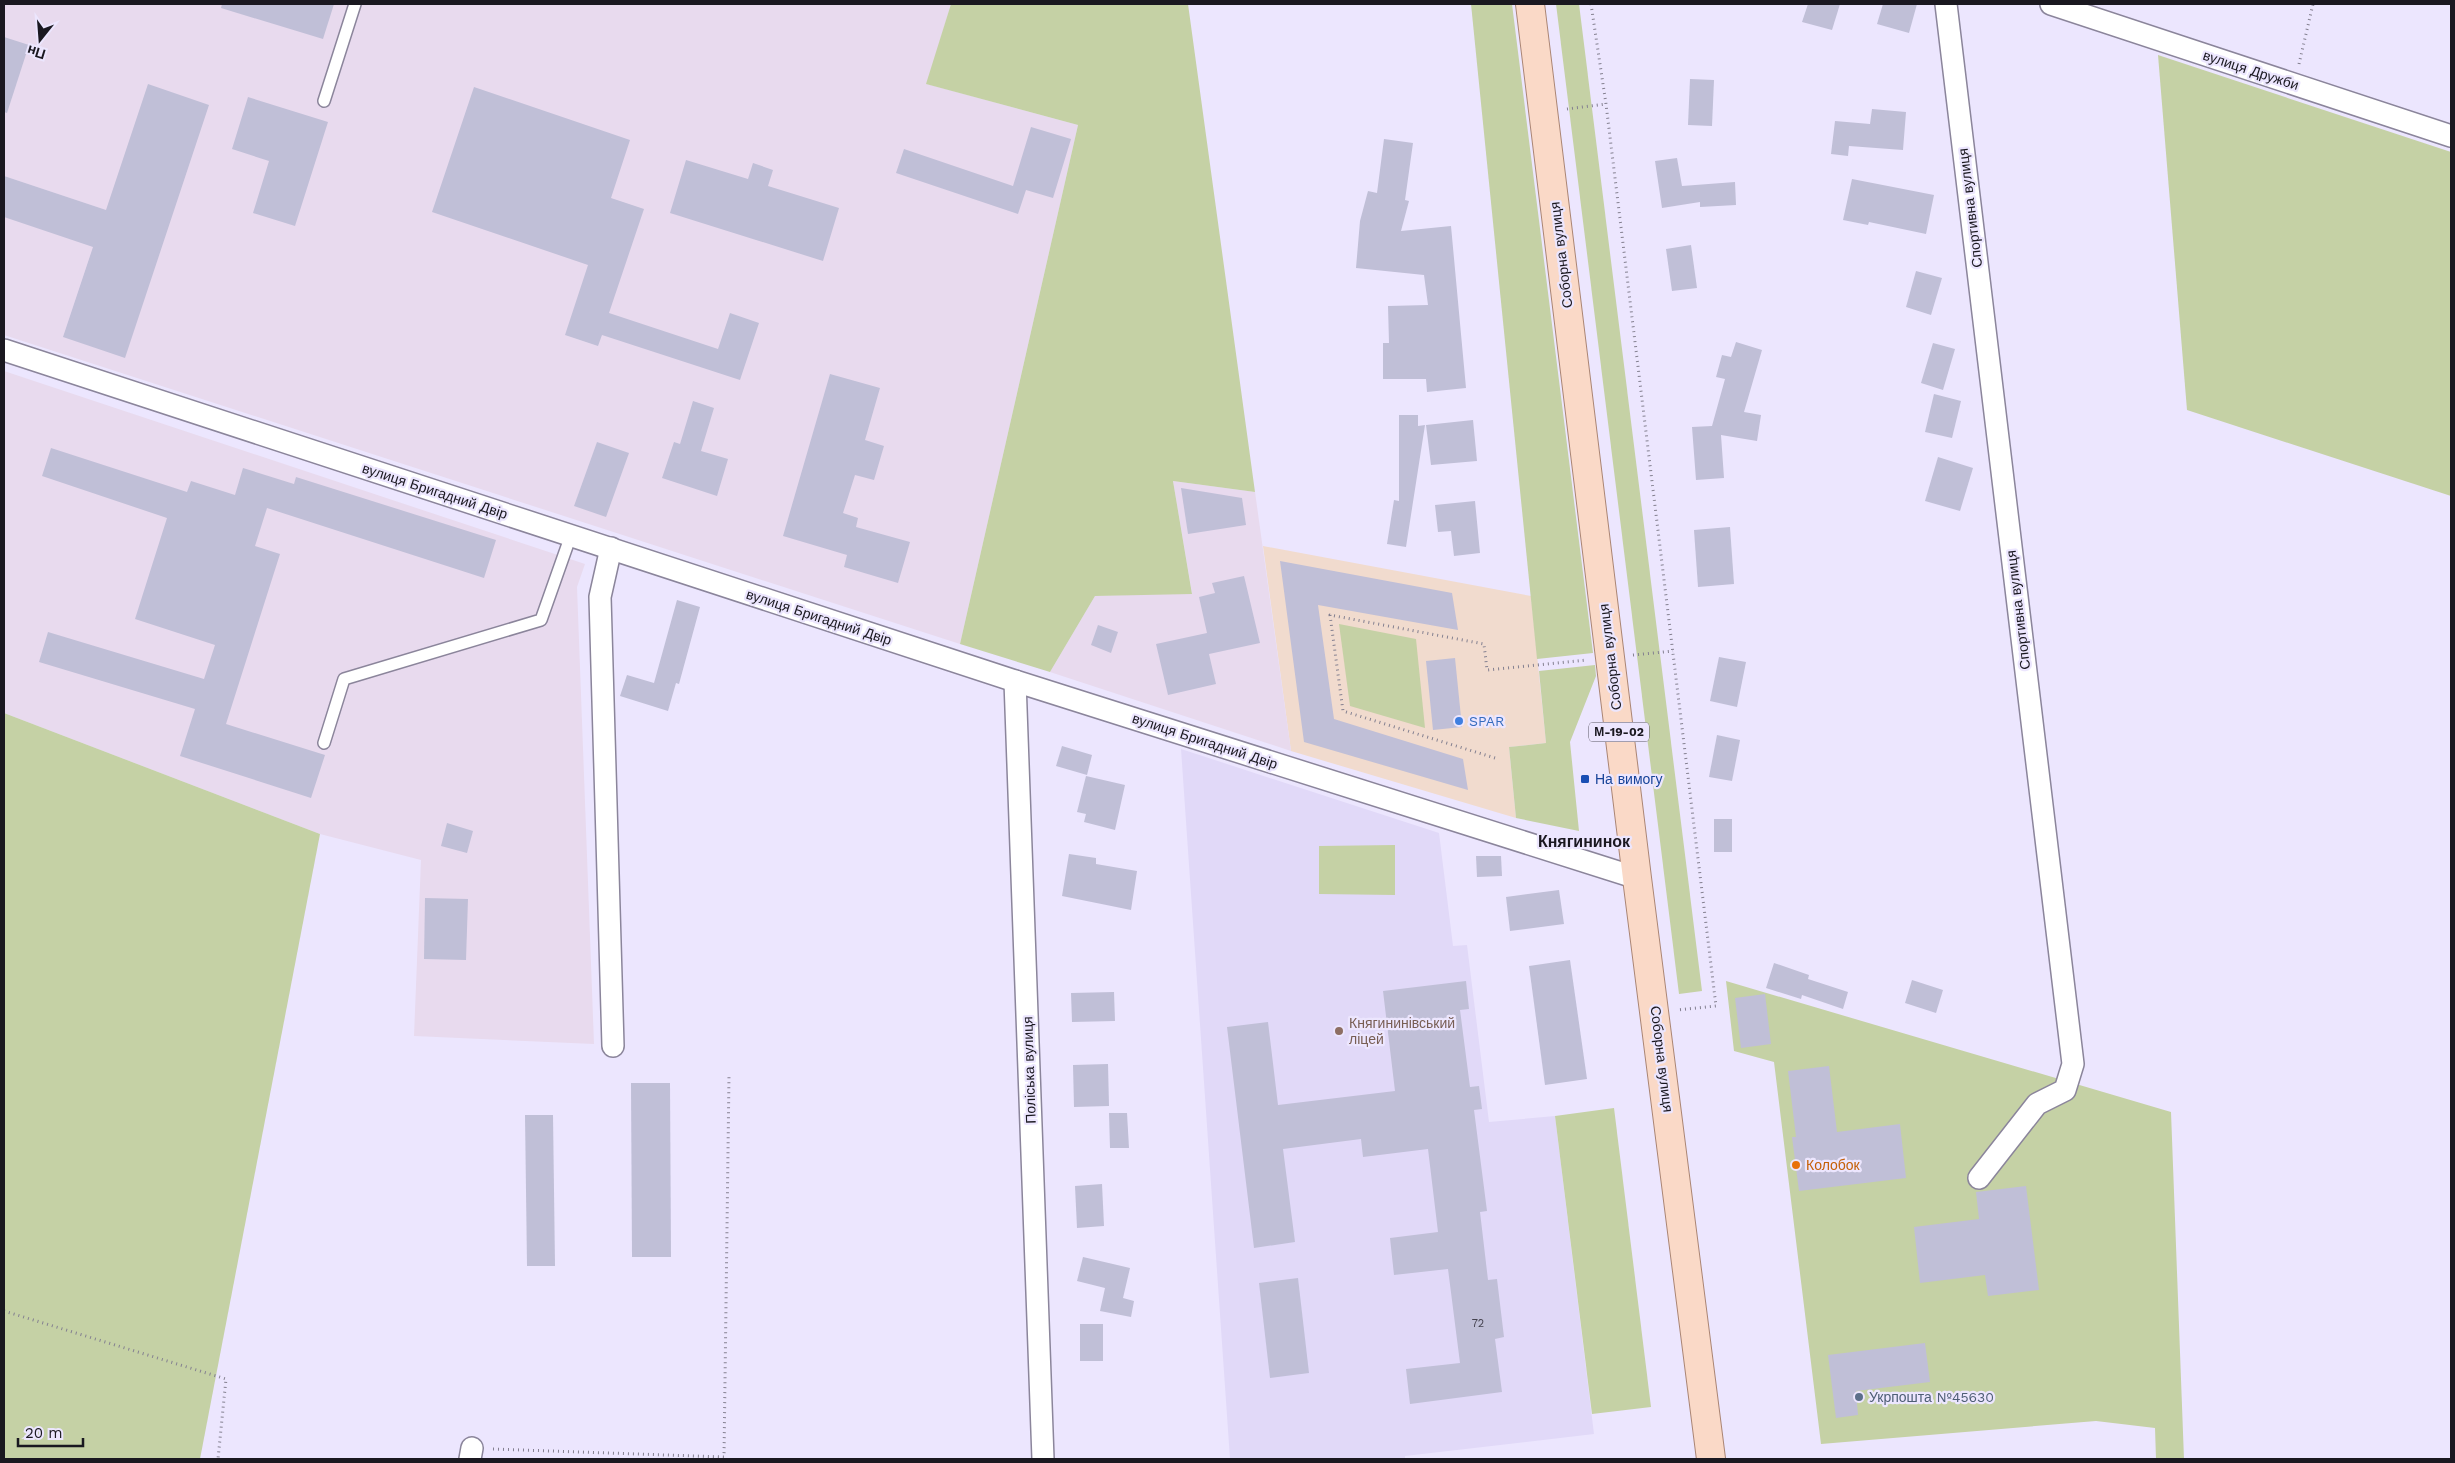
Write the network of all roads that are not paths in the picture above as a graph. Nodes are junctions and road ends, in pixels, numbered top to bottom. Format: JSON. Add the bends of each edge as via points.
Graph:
{"nodes":[{"id":1,"x":355,"y":4,"type":"edge"},
{"id":2,"x":1530,"y":4,"type":"edge"},
{"id":3,"x":1946,"y":4,"type":"edge"},
{"id":4,"x":2058,"y":5,"type":"edge"},
{"id":5,"x":324,"y":101,"type":"dead end"},
{"id":6,"x":2451,"y":136,"type":"edge"},
{"id":7,"x":4,"y":350,"type":"edge"},
{"id":8,"x":571,"y":535,"type":"junction"},
{"id":9,"x":611,"y":548,"type":"junction"},
{"id":10,"x":1015,"y":682,"type":"junction"},
{"id":11,"x":324,"y":743,"type":"dead end"},
{"id":12,"x":1637,"y":878,"type":"junction"},
{"id":13,"x":612,"y":1046,"type":"dead end"},
{"id":14,"x":1979,"y":1178,"type":"dead end"},
{"id":15,"x":1043,"y":1459,"type":"edge"},
{"id":16,"x":1711,"y":1459,"type":"edge"}],
"edges":[{"from":1,"to":5,"type":"lane"},
{"from":2,"to":12,"type":"main road","name":"Соборна вулиця","number":"М-19-02"},
{"from":3,"to":14,"type":"street","name":"Спортивна вулиця","via":[[2073,1064],[2065,1090],[2037,1104]]},
{"from":4,"to":6,"type":"street","name":"вулиця Дружби"},
{"from":7,"to":8,"type":"street","name":"вулиця Бригадний Двір"},
{"from":8,"to":9,"type":"street","name":"вулиця Бригадний Двір"},
{"from":8,"to":11,"type":"lane","via":[[541,620],[344,679]]},
{"from":9,"to":10,"type":"street","name":"вулиця Бригадний Двір"},
{"from":9,"to":13,"type":"street","via":[[600,598]]},
{"from":10,"to":12,"type":"street","name":"вулиця Бригадний Двір"},
{"from":10,"to":15,"type":"street","name":"Поліська вулиця"},
{"from":12,"to":16,"type":"main road","name":"Соборна вулиця","number":"М-19-02"}]}
